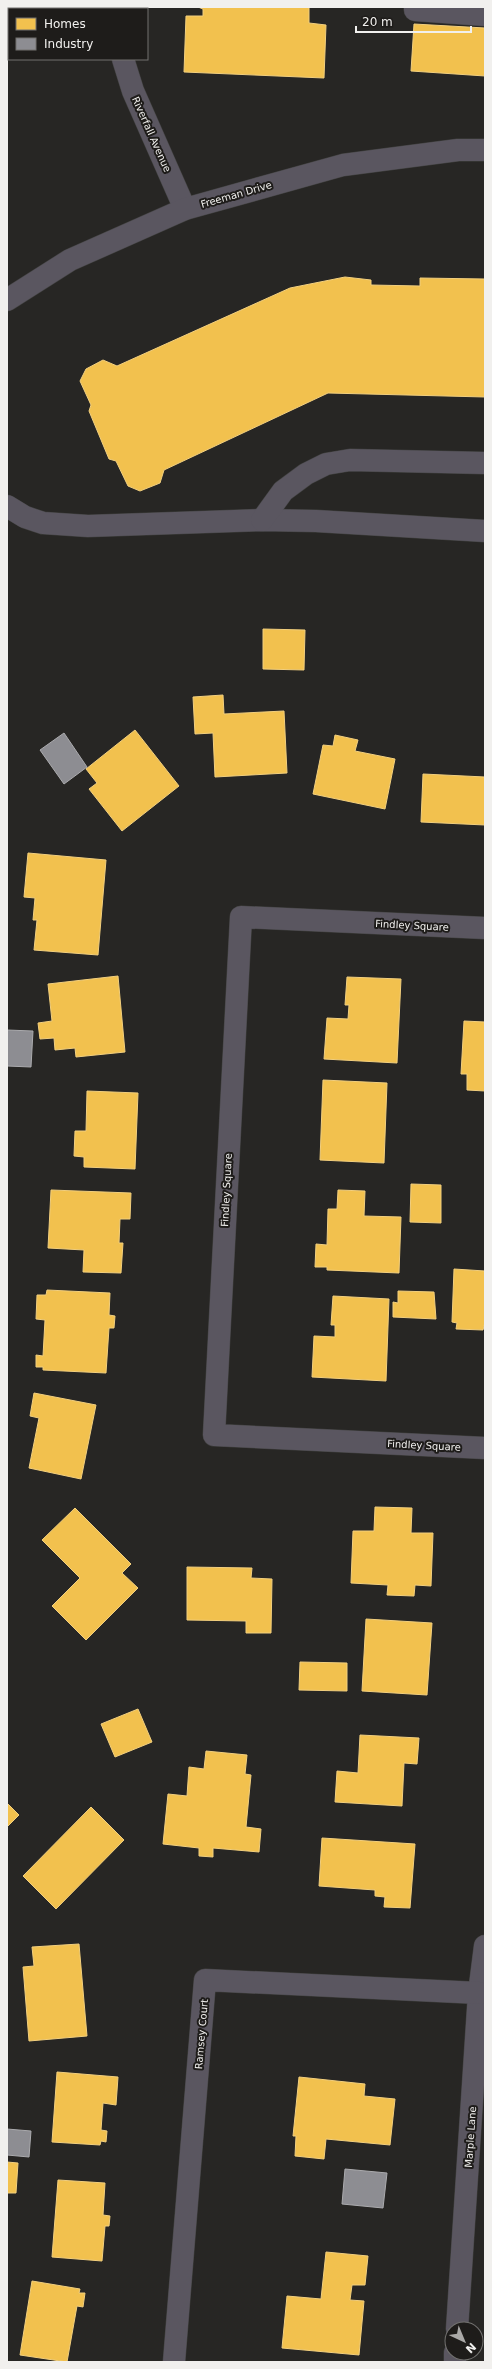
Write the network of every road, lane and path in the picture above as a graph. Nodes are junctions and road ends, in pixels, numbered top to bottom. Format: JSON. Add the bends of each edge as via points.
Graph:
{"nodes":[{"id":1,"x":415,"y":7,"type":"edge"},
{"id":2,"x":485,"y":15,"type":"edge"},
{"id":3,"x":123,"y":60,"type":"edge"},
{"id":4,"x":485,"y":150,"type":"edge"},
{"id":5,"x":185,"y":208,"type":"junction"},
{"id":6,"x":7,"y":300,"type":"edge"},
{"id":7,"x":485,"y":463,"type":"edge"},
{"id":8,"x":7,"y":506,"type":"edge"},
{"id":9,"x":262,"y":520,"type":"junction"},
{"id":10,"x":485,"y":531,"type":"edge"},
{"id":11,"x":485,"y":928,"type":"edge"},
{"id":12,"x":485,"y":1448,"type":"edge"},
{"id":13,"x":485,"y":1946,"type":"edge"},
{"id":14,"x":479,"y":1993,"type":"junction"},
{"id":15,"x":458,"y":2321,"type":"edge"},
{"id":16,"x":174,"y":2362,"type":"edge"}],
"edges":[{"from":1,"to":2,"type":"street","via":[[415,10]]},
{"from":3,"to":5,"type":"street","name":"Riverfall Avenue","via":[[133,91]]},
{"from":4,"to":5,"type":"street","name":"Freeman Drive","via":[[458,150],[343,165]]},
{"from":5,"to":6,"type":"street","name":"Freeman Drive","via":[[70,260]]},
{"from":7,"to":9,"type":"street","via":[[350,460],[326,464],[306,474],[283,491]]},
{"from":8,"to":9,"type":"street","via":[[25,517],[43,523],[88,526]]},
{"from":9,"to":10,"type":"street"},
{"from":11,"to":12,"type":"street","name":"Findley Square","via":[[240,917],[214,1435]]},
{"from":13,"to":14,"type":"street","name":"Marple Lane"},
{"from":14,"to":15,"type":"street","name":"Marple Lane"},
{"from":14,"to":16,"type":"street","name":"Ramsey Court","via":[[205,1980]]}]}
